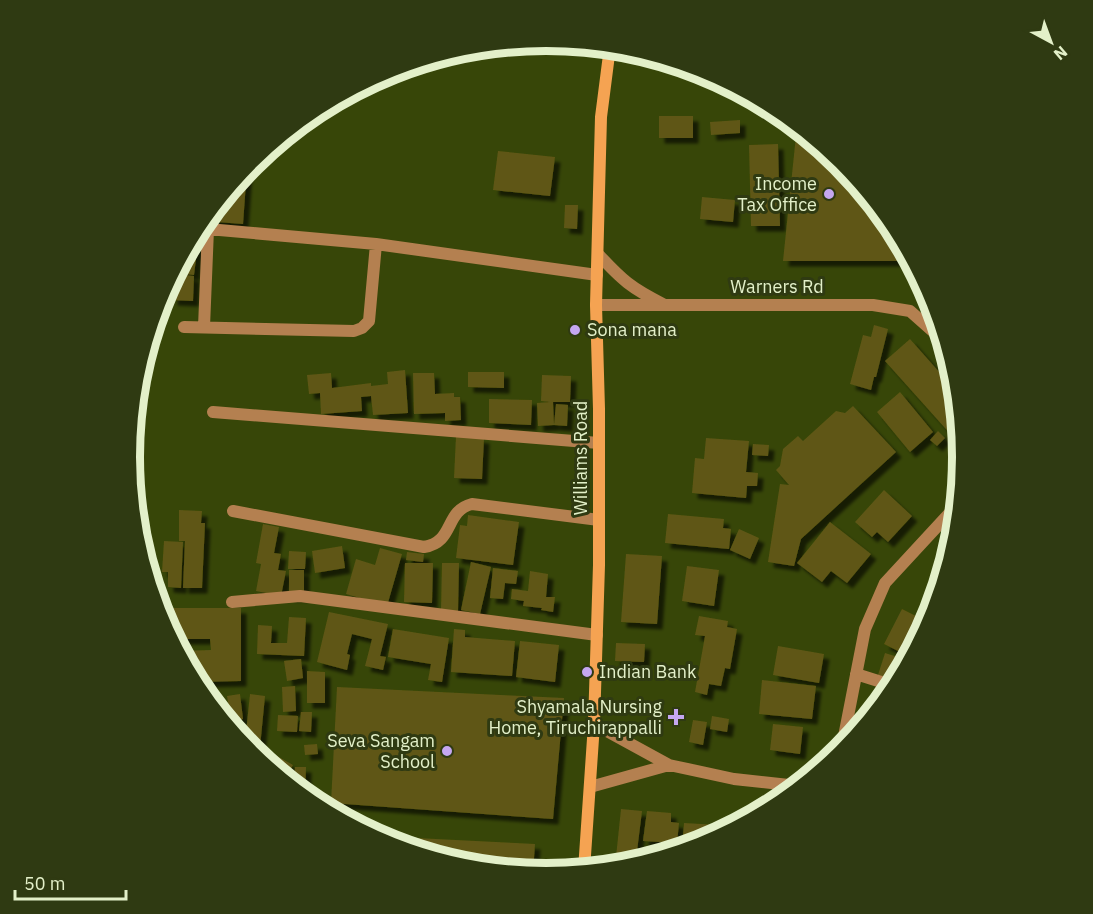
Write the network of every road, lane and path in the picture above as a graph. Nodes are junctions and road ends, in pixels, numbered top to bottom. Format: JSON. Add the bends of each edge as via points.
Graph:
{"nodes":[{"id":1,"x":609,"y":56,"type":"edge"},
{"id":2,"x":210,"y":229,"type":"edge"},
{"id":3,"x":207,"y":235,"type":"edge"},
{"id":4,"x":376,"y":244,"type":"junction"},
{"id":5,"x":598,"y":254,"type":"junction"},
{"id":6,"x":597,"y":275,"type":"junction"},
{"id":7,"x":596,"y":305,"type":"junction"},
{"id":8,"x":666,"y":305,"type":"junction"},
{"id":9,"x":184,"y":327,"type":"dead end"},
{"id":10,"x":204,"y":327,"type":"junction"},
{"id":11,"x":933,"y":331,"type":"edge"},
{"id":12,"x":213,"y":412,"type":"dead end"},
{"id":13,"x":599,"y":443,"type":"junction"},
{"id":14,"x":233,"y":512,"type":"dead end"},
{"id":15,"x":948,"y":515,"type":"edge"},
{"id":16,"x":598,"y":520,"type":"junction"},
{"id":17,"x":232,"y":602,"type":"dead end"},
{"id":18,"x":597,"y":635,"type":"junction"},
{"id":19,"x":856,"y":674,"type":"junction"},
{"id":20,"x":884,"y":683,"type":"edge"},
{"id":21,"x":594,"y":724,"type":"junction"},
{"id":22,"x":845,"y":733,"type":"edge"},
{"id":23,"x":669,"y":765,"type":"junction"},
{"id":24,"x":786,"y":785,"type":"edge"},
{"id":25,"x":590,"y":787,"type":"junction"},
{"id":26,"x":585,"y":861,"type":"edge"}],
"edges":[{"from":1,"to":5,"type":"street","name":"Williams Road","via":[[601,117]]},
{"from":2,"to":4,"type":"street"},
{"from":3,"to":10,"type":"street"},
{"from":4,"to":6,"type":"street"},
{"from":4,"to":10,"type":"street","via":[[369,321],[362,328],[354,331]]},
{"from":5,"to":6,"type":"street","name":"Williams Road"},
{"from":5,"to":8,"type":"street","via":[[636,291]]},
{"from":6,"to":7,"type":"street","name":"Williams Road"},
{"from":7,"to":8,"type":"street","name":"Warners Rd"},
{"from":7,"to":13,"type":"street","name":"Williams Road"},
{"from":8,"to":11,"type":"street","name":"Warners Rd","via":[[873,305],[910,311]]},
{"from":9,"to":10,"type":"street"},
{"from":12,"to":13,"type":"street"},
{"from":13,"to":16,"type":"street","name":"Williams Road"},
{"from":14,"to":16,"type":"street","via":[[424,547],[435,545],[456,514],[472,504]]},
{"from":15,"to":19,"type":"street","via":[[885,584],[864,629]]},
{"from":16,"to":18,"type":"street","name":"Williams Road"},
{"from":17,"to":18,"type":"street","via":[[300,596]]},
{"from":18,"to":21,"type":"street","name":"Williams Road"},
{"from":19,"to":20,"type":"street"},
{"from":19,"to":22,"type":"street"},
{"from":21,"to":23,"type":"street"},
{"from":21,"to":25,"type":"street","name":"Williams Road"},
{"from":23,"to":24,"type":"street","via":[[734,779]]},
{"from":23,"to":25,"type":"street"},
{"from":25,"to":26,"type":"street","name":"Williams Road"}]}
